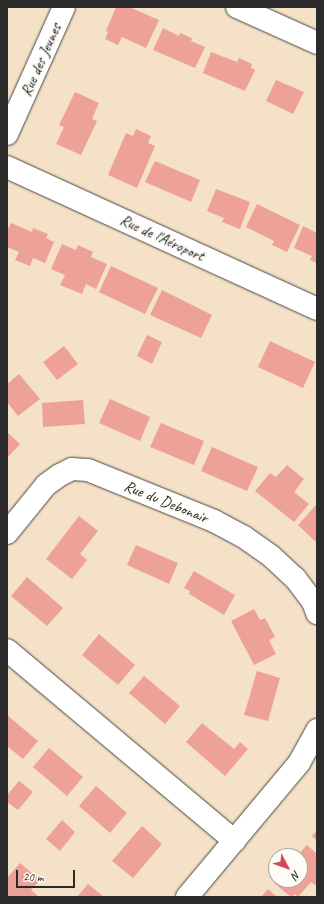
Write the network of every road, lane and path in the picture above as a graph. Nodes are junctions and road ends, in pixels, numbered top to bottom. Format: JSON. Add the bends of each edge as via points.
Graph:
{"nodes":[{"id":1,"x":64,"y":7,"type":"edge"},
{"id":2,"x":237,"y":7,"type":"edge"},
{"id":3,"x":317,"y":43,"type":"edge"},
{"id":4,"x":7,"y":134,"type":"edge"},
{"id":5,"x":7,"y":167,"type":"edge"},
{"id":6,"x":317,"y":309,"type":"edge"},
{"id":7,"x":7,"y":533,"type":"edge"},
{"id":8,"x":317,"y":613,"type":"edge"},
{"id":9,"x":7,"y":650,"type":"edge"},
{"id":10,"x":317,"y":730,"type":"edge"},
{"id":11,"x":235,"y":841,"type":"junction"},
{"id":12,"x":187,"y":897,"type":"edge"}],
"edges":[{"from":1,"to":4,"type":"street","name":"Rue des Jeunes"},
{"from":2,"to":3,"type":"street"},
{"from":5,"to":6,"type":"street","name":"Rue de l'Aéroport"},
{"from":7,"to":8,"type":"street","name":"Rue du Debonair","via":[[46,485],[72,469],[88,470],[214,521],[244,537],[271,556],[295,578],[313,602]]},
{"from":9,"to":11,"type":"street"},
{"from":10,"to":11,"type":"street","via":[[299,763]]},
{"from":11,"to":12,"type":"street"}]}
